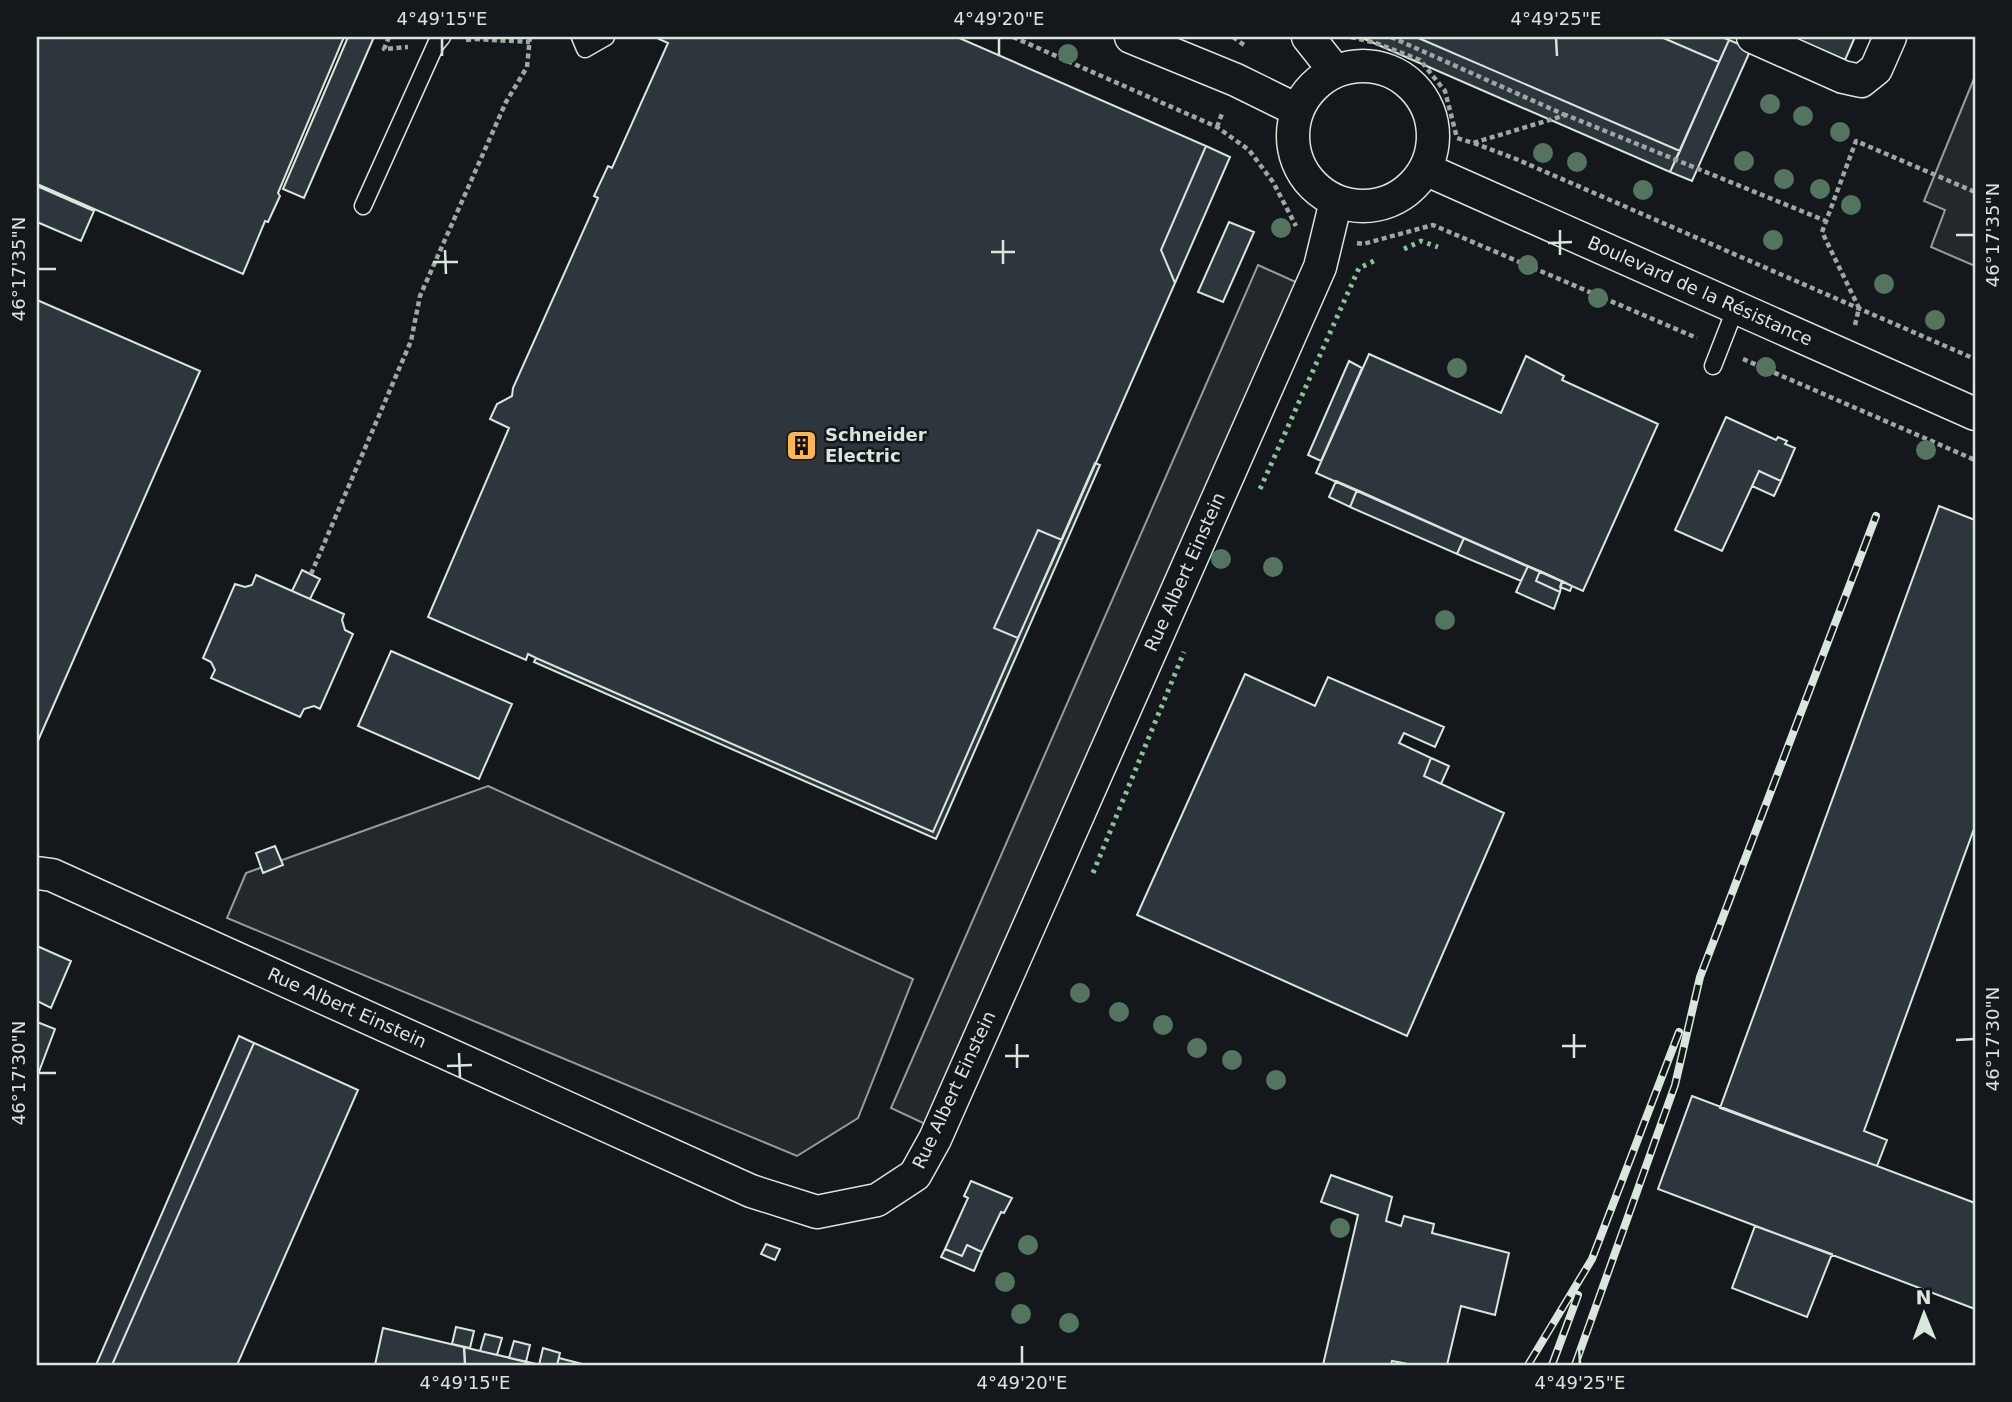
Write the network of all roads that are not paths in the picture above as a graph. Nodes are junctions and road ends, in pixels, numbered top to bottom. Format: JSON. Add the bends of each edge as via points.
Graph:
{"nodes":[{"id":1,"x":442,"y":37,"type":"edge"},
{"id":2,"x":606,"y":37,"type":"edge"},
{"id":3,"x":1131,"y":37,"type":"edge"},
{"id":4,"x":1308,"y":37,"type":"edge"},
{"id":5,"x":1753,"y":37,"type":"edge"},
{"id":6,"x":1890,"y":37,"type":"edge"},
{"id":7,"x":582,"y":43,"type":"edge"},
{"id":8,"x":1335,"y":71,"type":"junction"},
{"id":9,"x":1297,"y":110,"type":"junction"},
{"id":10,"x":1425,"y":169,"type":"junction"},
{"id":11,"x":1336,"y":201,"type":"junction"},
{"id":12,"x":363,"y":206,"type":"dead end"},
{"id":13,"x":1736,"y":307,"type":"junction"},
{"id":14,"x":1713,"y":366,"type":"dead end"},
{"id":15,"x":1975,"y":414,"type":"edge"},
{"id":16,"x":37,"y":873,"type":"edge"}],
"edges":[{"from":1,"to":12,"type":"lane"},
{"from":2,"to":7,"type":"lane"},
{"from":3,"to":9,"type":"street"},
{"from":4,"to":8,"type":"street"},
{"from":5,"to":6,"type":"street","via":[[1861,81],[1876,69]]},
{"from":8,"to":9,"type":"street","via":[[1306,94]]},
{"from":8,"to":10,"type":"street","via":[[1357,66],[1380,68],[1418,93],[1429,113],[1433,135]]},
{"from":9,"to":11,"type":"street","via":[[1294,153],[1317,190]]},
{"from":10,"to":11,"type":"street","via":[[1402,194],[1381,204],[1358,206]]},
{"from":10,"to":13,"type":"street","name":"Boulevard de la Résistance"},
{"from":11,"to":16,"type":"street","name":"Rue Albert Einstein","via":[[1320,267],[935,1139],[915,1175],[877,1200],[817,1212],[751,1191],[52,875]]},
{"from":13,"to":14,"type":"lane"},
{"from":13,"to":15,"type":"street","name":"Boulevard de la Résistance"}]}
